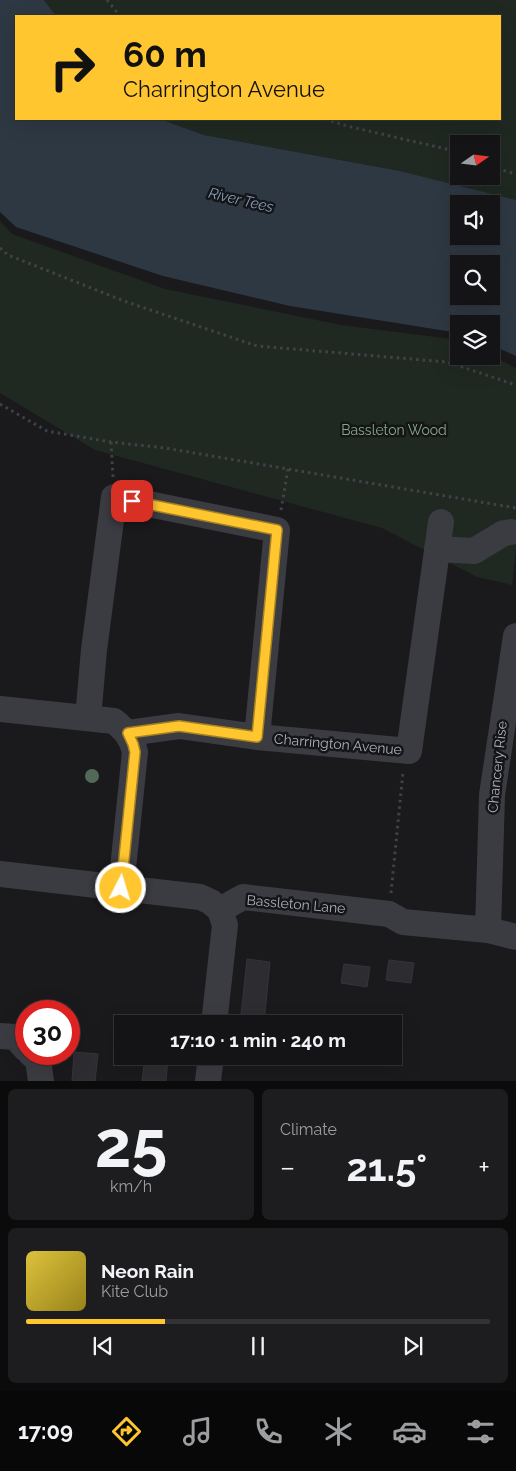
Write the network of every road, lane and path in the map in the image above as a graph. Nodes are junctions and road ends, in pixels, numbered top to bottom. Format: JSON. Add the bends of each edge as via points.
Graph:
{"nodes":[{"id":1,"x":107,"y":0,"type":"edge"},
{"id":2,"x":119,"y":15,"type":"edge"},
{"id":3,"x":328,"y":120,"type":"edge"},
{"id":4,"x":450,"y":150,"type":"edge"},
{"id":5,"x":500,"y":169,"type":"edge"},
{"id":6,"x":516,"y":174,"type":"edge"},
{"id":7,"x":0,"y":248,"type":"edge"},
{"id":8,"x":516,"y":385,"type":"edge"},
{"id":9,"x":0,"y":404,"type":"edge"},
{"id":10,"x":111,"y":442,"type":"junction"},
{"id":11,"x":288,"y":469,"type":"junction"},
{"id":12,"x":114,"y":497,"type":"junction"},
{"id":13,"x":514,"y":520,"type":"edge"},
{"id":14,"x":441,"y":522,"type":"dead end"},
{"id":15,"x":277,"y":530,"type":"junction"},
{"id":16,"x":437,"y":549,"type":"junction"},
{"id":17,"x":516,"y":636,"type":"edge"},
{"id":18,"x":0,"y":709,"type":"edge"},
{"id":19,"x":88,"y":718,"type":"junction"},
{"id":20,"x":128,"y":733,"type":"junction"},
{"id":21,"x":257,"y":737,"type":"junction"},
{"id":22,"x":409,"y":751,"type":"junction"},
{"id":23,"x":0,"y":874,"type":"edge"},
{"id":24,"x":121,"y":888,"type":"junction"},
{"id":25,"x":220,"y":910,"type":"junction"},
{"id":26,"x":396,"y":918,"type":"junction"},
{"id":27,"x":488,"y":930,"type":"junction"},
{"id":28,"x":516,"y":937,"type":"edge"},
{"id":29,"x":215,"y":1015,"type":"edge"},
{"id":30,"x":0,"y":1036,"type":"edge"},
{"id":31,"x":15,"y":1038,"type":"edge"},
{"id":32,"x":38,"y":1065,"type":"edge"},
{"id":33,"x":210,"y":1065,"type":"edge"},
{"id":34,"x":40,"y":1081,"type":"edge"},
{"id":35,"x":208,"y":1081,"type":"edge"}],
"edges":[{"from":1,"to":2,"type":"path"},
{"from":3,"to":4,"type":"path"},
{"from":5,"to":6,"type":"path"},
{"from":7,"to":8,"type":"path","via":[[124,301],[257,346],[447,362]]},
{"from":9,"to":10,"type":"path","via":[[47,431]]},
{"from":10,"to":11,"type":"path"},
{"from":10,"to":12,"type":"path"},
{"from":11,"to":13,"type":"path","via":[[432,494]]},
{"from":11,"to":15,"type":"path"},
{"from":12,"to":15,"type":"street"},
{"from":12,"to":19,"type":"street"},
{"from":13,"to":16,"type":"street","via":[[504,533],[474,551]]},
{"from":14,"to":16,"type":"street","name":"Charrington Avenue"},
{"from":15,"to":21,"type":"street"},
{"from":16,"to":22,"type":"street","name":"Charrington Avenue"},
{"from":17,"to":27,"type":"street","name":"Chancery Rise","via":[[492,795]]},
{"from":18,"to":19,"type":"street"},
{"from":19,"to":20,"type":"street","via":[[114,721]]},
{"from":20,"to":21,"type":"street","name":"Charrington Avenue","via":[[179,726]]},
{"from":20,"to":24,"type":"street","via":[[135,752]]},
{"from":21,"to":22,"type":"street","name":"Charrington Avenue"},
{"from":22,"to":26,"type":"path","via":[[402,781]]},
{"from":23,"to":24,"type":"street"},
{"from":24,"to":25,"type":"street","via":[[200,897]]},
{"from":25,"to":26,"type":"street","name":"Bassleton Lane","via":[[243,897],[360,920]]},
{"from":25,"to":29,"type":"street","via":[[225,925]]},
{"from":26,"to":27,"type":"street","name":"Bassleton Lane"},
{"from":27,"to":28,"type":"street","name":"Bassleton Lane"},
{"from":30,"to":31,"type":"street"},
{"from":32,"to":34,"type":"street"},
{"from":33,"to":35,"type":"street"}]}
